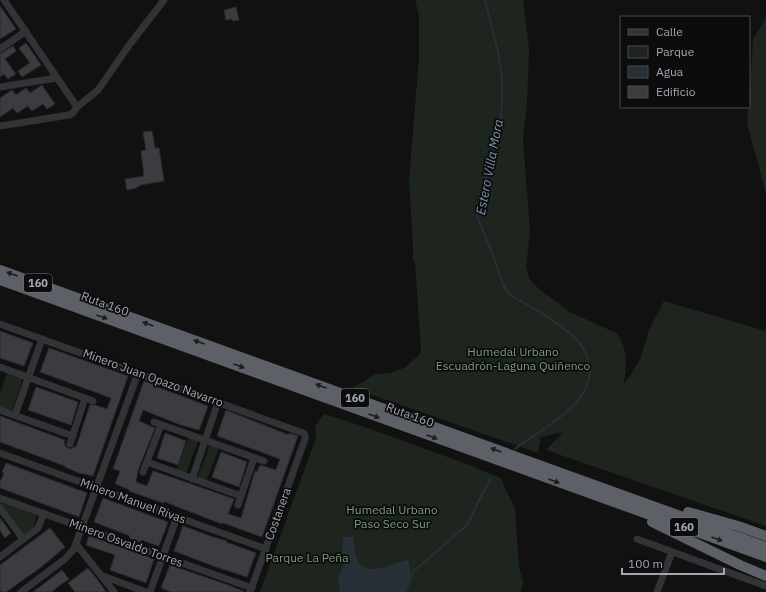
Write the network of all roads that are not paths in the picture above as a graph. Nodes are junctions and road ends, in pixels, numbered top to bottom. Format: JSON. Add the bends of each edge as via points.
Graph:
{"nodes":[{"id":1,"x":164,"y":0,"type":"edge"},
{"id":2,"x":3,"y":3,"type":"edge"},
{"id":3,"x":26,"y":32,"type":"junction"},
{"id":4,"x":0,"y":49,"type":"edge"},
{"id":5,"x":57,"y":78,"type":"junction"},
{"id":6,"x":0,"y":87,"type":"edge"},
{"id":7,"x":77,"y":107,"type":"junction"},
{"id":8,"x":0,"y":126,"type":"edge"},
{"id":9,"x":0,"y":270,"type":"edge"},
{"id":10,"x":0,"y":280,"type":"edge"},
{"id":11,"x":0,"y":324,"type":"edge"},
{"id":12,"x":42,"y":339,"type":"junction"},
{"id":13,"x":0,"y":367,"type":"edge"},
{"id":14,"x":138,"y":373,"type":"junction"},
{"id":15,"x":29,"y":377,"type":"junction"},
{"id":16,"x":85,"y":398,"type":"junction"},
{"id":17,"x":93,"y":401,"type":"dead end"},
{"id":18,"x":218,"y":402,"type":"junction"},
{"id":19,"x":0,"y":410,"type":"edge"},
{"id":20,"x":15,"y":415,"type":"junction"},
{"id":21,"x":305,"y":435,"type":"joint"},
{"id":22,"x":72,"y":436,"type":"junction"},
{"id":23,"x":205,"y":440,"type":"junction"},
{"id":24,"x":70,"y":444,"type":"dead end"},
{"id":25,"x":0,"y":455,"type":"edge"},
{"id":26,"x":254,"y":458,"type":"junction"},
{"id":27,"x":264,"y":461,"type":"dead end"},
{"id":28,"x":147,"y":462,"type":"junction"},
{"id":29,"x":143,"y":472,"type":"dead end"},
{"id":30,"x":192,"y":479,"type":"junction"},
{"id":31,"x":96,"y":488,"type":"junction"},
{"id":32,"x":241,"y":496,"type":"junction"},
{"id":33,"x":601,"y":497,"type":"junction"},
{"id":34,"x":0,"y":498,"type":"edge"},
{"id":35,"x":633,"y":498,"type":"junction"},
{"id":36,"x":238,"y":504,"type":"dead end"},
{"id":37,"x":0,"y":508,"type":"edge"},
{"id":38,"x":44,"y":514,"type":"junction"},
{"id":39,"x":177,"y":517,"type":"junction"},
{"id":40,"x":82,"y":527,"type":"junction"},
{"id":41,"x":766,"y":536,"type":"edge"},
{"id":42,"x":23,"y":539,"type":"junction"},
{"id":43,"x":637,"y":539,"type":"dead end"},
{"id":44,"x":76,"y":544,"type":"junction"},
{"id":45,"x":766,"y":547,"type":"edge"},
{"id":46,"x":266,"y":548,"type":"junction"},
{"id":47,"x":672,"y":552,"type":"junction"},
{"id":48,"x":163,"y":556,"type":"junction"},
{"id":49,"x":0,"y":557,"type":"edge"},
{"id":50,"x":766,"y":557,"type":"edge"},
{"id":51,"x":102,"y":576,"type":"junction"},
{"id":52,"x":764,"y":582,"type":"edge"},
{"id":53,"x":251,"y":590,"type":"edge"},
{"id":54,"x":21,"y":592,"type":"edge"},
{"id":55,"x":114,"y":592,"type":"edge"},
{"id":56,"x":146,"y":592,"type":"edge"},
{"id":57,"x":150,"y":592,"type":"edge"},
{"id":58,"x":657,"y":592,"type":"edge"},
{"id":59,"x":757,"y":592,"type":"edge"}],
"edges":[{"from":1,"to":7,"type":"street","via":[[98,90]]},
{"from":2,"to":3,"type":"street"},
{"from":3,"to":4,"type":"street"},
{"from":3,"to":5,"type":"street"},
{"from":5,"to":6,"type":"street"},
{"from":5,"to":7,"type":"street"},
{"from":7,"to":8,"type":"street","via":[[70,115]]},
{"from":35,"to":9,"type":"highway","name":"Ruta 160","number":"160","one_way":true},
{"from":10,"to":33,"type":"highway","name":"Ruta 160","number":"160","one_way":true},
{"from":11,"to":12,"type":"street","name":"Minero Juan Opazo Navarro"},
{"from":12,"to":14,"type":"street","name":"Minero Juan Opazo Navarro"},
{"from":12,"to":15,"type":"street"},
{"from":13,"to":15,"type":"street"},
{"from":14,"to":18,"type":"street","name":"Minero Juan Opazo Navarro"},
{"from":14,"to":31,"type":"street"},
{"from":15,"to":16,"type":"street"},
{"from":15,"to":20,"type":"street"},
{"from":16,"to":17,"type":"street"},
{"from":16,"to":22,"type":"street"},
{"from":18,"to":21,"type":"street","name":"Minero Juan Opazo Navarro","via":[[301,431]]},
{"from":18,"to":23,"type":"street"},
{"from":19,"to":20,"type":"street"},
{"from":20,"to":22,"type":"street"},
{"from":21,"to":46,"type":"street","name":"Costanera"},
{"from":22,"to":24,"type":"street"},
{"from":23,"to":26,"type":"street"},
{"from":23,"to":28,"type":"street","via":[[158,424]]},
{"from":23,"to":30,"type":"street"},
{"from":25,"to":31,"type":"street","name":"Minero Manuel Rivas"},
{"from":26,"to":27,"type":"street"},
{"from":26,"to":32,"type":"street"},
{"from":28,"to":29,"type":"street"},
{"from":28,"to":30,"type":"street"},
{"from":30,"to":32,"type":"street"},
{"from":31,"to":39,"type":"street","name":"Minero Manuel Rivas"},
{"from":31,"to":40,"type":"street"},
{"from":32,"to":36,"type":"street"},
{"from":33,"to":50,"type":"highway","name":"Ruta 160","number":"160","one_way":true},
{"from":33,"to":52,"type":"highway","via":[[733,561]]},
{"from":34,"to":38,"type":"street","name":"Minero Osvaldo Torres"},
{"from":35,"to":41,"type":"highway","via":[[726,522]]},
{"from":35,"to":45,"type":"highway","name":"Ruta 160","number":"160"},
{"from":37,"to":42,"type":"street"},
{"from":38,"to":40,"type":"street","name":"Minero Osvaldo Torres"},
{"from":38,"to":42,"type":"street","via":[[38,528]]},
{"from":39,"to":46,"type":"street","name":"Minero Manuel Rivas"},
{"from":39,"to":48,"type":"street"},
{"from":40,"to":44,"type":"street"},
{"from":40,"to":48,"type":"street","name":"Minero Osvaldo Torres"},
{"from":42,"to":49,"type":"street"},
{"from":43,"to":47,"type":"street"},
{"from":44,"to":51,"type":"street"},
{"from":44,"to":54,"type":"street","via":[[69,556]]},
{"from":46,"to":53,"type":"street","name":"Costanera"},
{"from":47,"to":52,"type":"street"},
{"from":47,"to":58,"type":"street"},
{"from":48,"to":53,"type":"street","name":"Minero Osvaldo Torres"},
{"from":48,"to":57,"type":"street"},
{"from":51,"to":55,"type":"street"},
{"from":51,"to":56,"type":"street"},
{"from":52,"to":59,"type":"street"}]}
